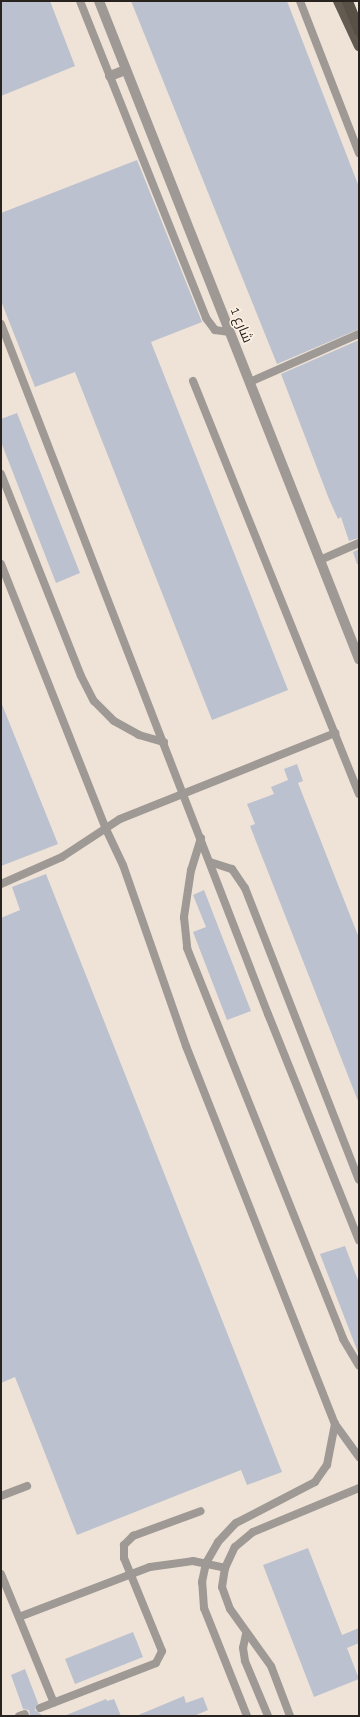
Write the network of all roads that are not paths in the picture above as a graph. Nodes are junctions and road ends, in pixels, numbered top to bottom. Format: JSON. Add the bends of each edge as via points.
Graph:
{"nodes":[{"id":1,"x":80,"y":1,"type":"edge"},
{"id":2,"x":99,"y":1,"type":"edge"},
{"id":3,"x":300,"y":1,"type":"edge"},
{"id":4,"x":338,"y":1,"type":"edge"},
{"id":5,"x":347,"y":1,"type":"edge"},
{"id":6,"x":359,"y":31,"type":"edge"},
{"id":7,"x":359,"y":46,"type":"edge"},
{"id":8,"x":126,"y":70,"type":"junction"},
{"id":9,"x":110,"y":76,"type":"junction"},
{"id":10,"x":359,"y":153,"type":"edge"},
{"id":11,"x":1,"y":324,"type":"edge"},
{"id":12,"x":230,"y":332,"type":"junction"},
{"id":13,"x":359,"y":334,"type":"edge"},
{"id":14,"x":193,"y":381,"type":"dead end"},
{"id":15,"x":250,"y":382,"type":"junction"},
{"id":16,"x":1,"y":474,"type":"edge"},
{"id":17,"x":359,"y":543,"type":"edge"},
{"id":18,"x":320,"y":560,"type":"junction"},
{"id":19,"x":1,"y":564,"type":"edge"},
{"id":20,"x":359,"y":659,"type":"edge"},
{"id":21,"x":335,"y":733,"type":"junction"},
{"id":22,"x":164,"y":742,"type":"junction"},
{"id":23,"x":183,"y":794,"type":"junction"},
{"id":24,"x":359,"y":794,"type":"edge"},
{"id":25,"x":105,"y":827,"type":"junction"},
{"id":26,"x":201,"y":838,"type":"junction"},
{"id":27,"x":210,"y":862,"type":"junction"},
{"id":28,"x":1,"y":884,"type":"edge"},
{"id":29,"x":359,"y":1180,"type":"edge"},
{"id":30,"x":359,"y":1240,"type":"edge"},
{"id":31,"x":359,"y":1366,"type":"edge"},
{"id":32,"x":335,"y":1424,"type":"junction"},
{"id":33,"x":359,"y":1457,"type":"edge"},
{"id":34,"x":27,"y":1486,"type":"dead end"},
{"id":35,"x":359,"y":1488,"type":"edge"},
{"id":36,"x":1,"y":1496,"type":"edge"},
{"id":37,"x":201,"y":1511,"type":"dead end"},
{"id":38,"x":206,"y":1563,"type":"junction"},
{"id":39,"x":224,"y":1568,"type":"junction"},
{"id":40,"x":1,"y":1574,"type":"edge"},
{"id":41,"x":131,"y":1574,"type":"junction"},
{"id":42,"x":19,"y":1617,"type":"junction"},
{"id":43,"x":246,"y":1634,"type":"junction"},
{"id":44,"x":54,"y":1703,"type":"junction"},
{"id":45,"x":40,"y":1708,"type":"dead end"},
{"id":46,"x":247,"y":1716,"type":"edge"},
{"id":47,"x":268,"y":1716,"type":"edge"},
{"id":48,"x":290,"y":1716,"type":"edge"}],
"edges":[{"from":1,"to":9,"type":"lane"},
{"from":2,"to":8,"type":"street","name":"شارع 1"},
{"from":3,"to":10,"type":"lane"},
{"from":4,"to":7,"type":"main road"},
{"from":5,"to":6,"type":"highway"},
{"from":8,"to":9,"type":"street"},
{"from":8,"to":12,"type":"street","name":"شارع 1"},
{"from":9,"to":12,"type":"lane","via":[[206,318],[215,330]]},
{"from":11,"to":22,"type":"lane"},
{"from":12,"to":15,"type":"street","name":"شارع 1"},
{"from":13,"to":15,"type":"lane"},
{"from":14,"to":21,"type":"lane"},
{"from":15,"to":18,"type":"street","name":"شارع 1"},
{"from":16,"to":22,"type":"lane","via":[[81,676],[94,701],[114,721],[139,735]]},
{"from":17,"to":18,"type":"lane"},
{"from":18,"to":20,"type":"street","name":"شارع 1"},
{"from":19,"to":25,"type":"lane"},
{"from":21,"to":23,"type":"lane"},
{"from":21,"to":24,"type":"lane"},
{"from":22,"to":23,"type":"lane"},
{"from":23,"to":25,"type":"lane"},
{"from":23,"to":26,"type":"lane"},
{"from":25,"to":28,"type":"lane","via":[[67,854]]},
{"from":25,"to":32,"type":"lane","via":[[122,864],[186,1046]]},
{"from":26,"to":27,"type":"lane"},
{"from":26,"to":31,"type":"lane","via":[[191,870],[184,916],[187,948],[342,1339]]},
{"from":27,"to":29,"type":"lane","via":[[232,869],[245,888]]},
{"from":27,"to":30,"type":"lane"},
{"from":32,"to":33,"type":"lane"},
{"from":32,"to":38,"type":"lane","via":[[328,1465],[315,1482],[236,1523],[218,1542]]},
{"from":34,"to":36,"type":"lane"},
{"from":35,"to":39,"type":"lane","via":[[253,1532],[235,1547]]},
{"from":37,"to":41,"type":"lane","via":[[128,1540],[123,1551]]},
{"from":38,"to":39,"type":"lane"},
{"from":38,"to":41,"type":"lane","via":[[178,1561]]},
{"from":38,"to":46,"type":"lane","via":[[202,1582],[204,1608]]},
{"from":39,"to":43,"type":"lane","via":[[224,1597]]},
{"from":40,"to":42,"type":"lane"},
{"from":41,"to":42,"type":"lane"},
{"from":41,"to":44,"type":"lane","via":[[162,1651],[161,1658],[150,1667]]},
{"from":42,"to":44,"type":"lane"},
{"from":43,"to":47,"type":"lane","via":[[243,1648],[245,1661]]},
{"from":43,"to":48,"type":"lane","via":[[271,1666]]},
{"from":44,"to":45,"type":"lane"}]}
